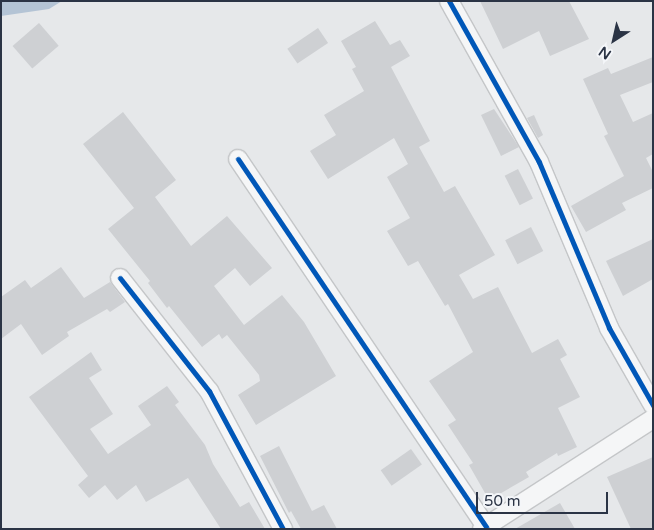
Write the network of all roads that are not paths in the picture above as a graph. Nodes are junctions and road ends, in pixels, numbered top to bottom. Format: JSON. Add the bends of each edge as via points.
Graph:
{"nodes":[{"id":1,"x":449,"y":1,"type":"edge"},
{"id":2,"x":238,"y":159,"type":"dead end"},
{"id":3,"x":120,"y":278,"type":"dead end"},
{"id":4,"x":653,"y":405,"type":"edge"},
{"id":5,"x":653,"y":419,"type":"edge"},
{"id":6,"x":484,"y":528,"type":"edge"},
{"id":7,"x":282,"y":529,"type":"edge"}],
"edges":[{"from":1,"to":4,"type":"street","via":[[539,162],[609,328]]},
{"from":2,"to":6,"type":"street"},
{"from":3,"to":7,"type":"street","via":[[209,391]]},
{"from":5,"to":6,"type":"street"}]}
